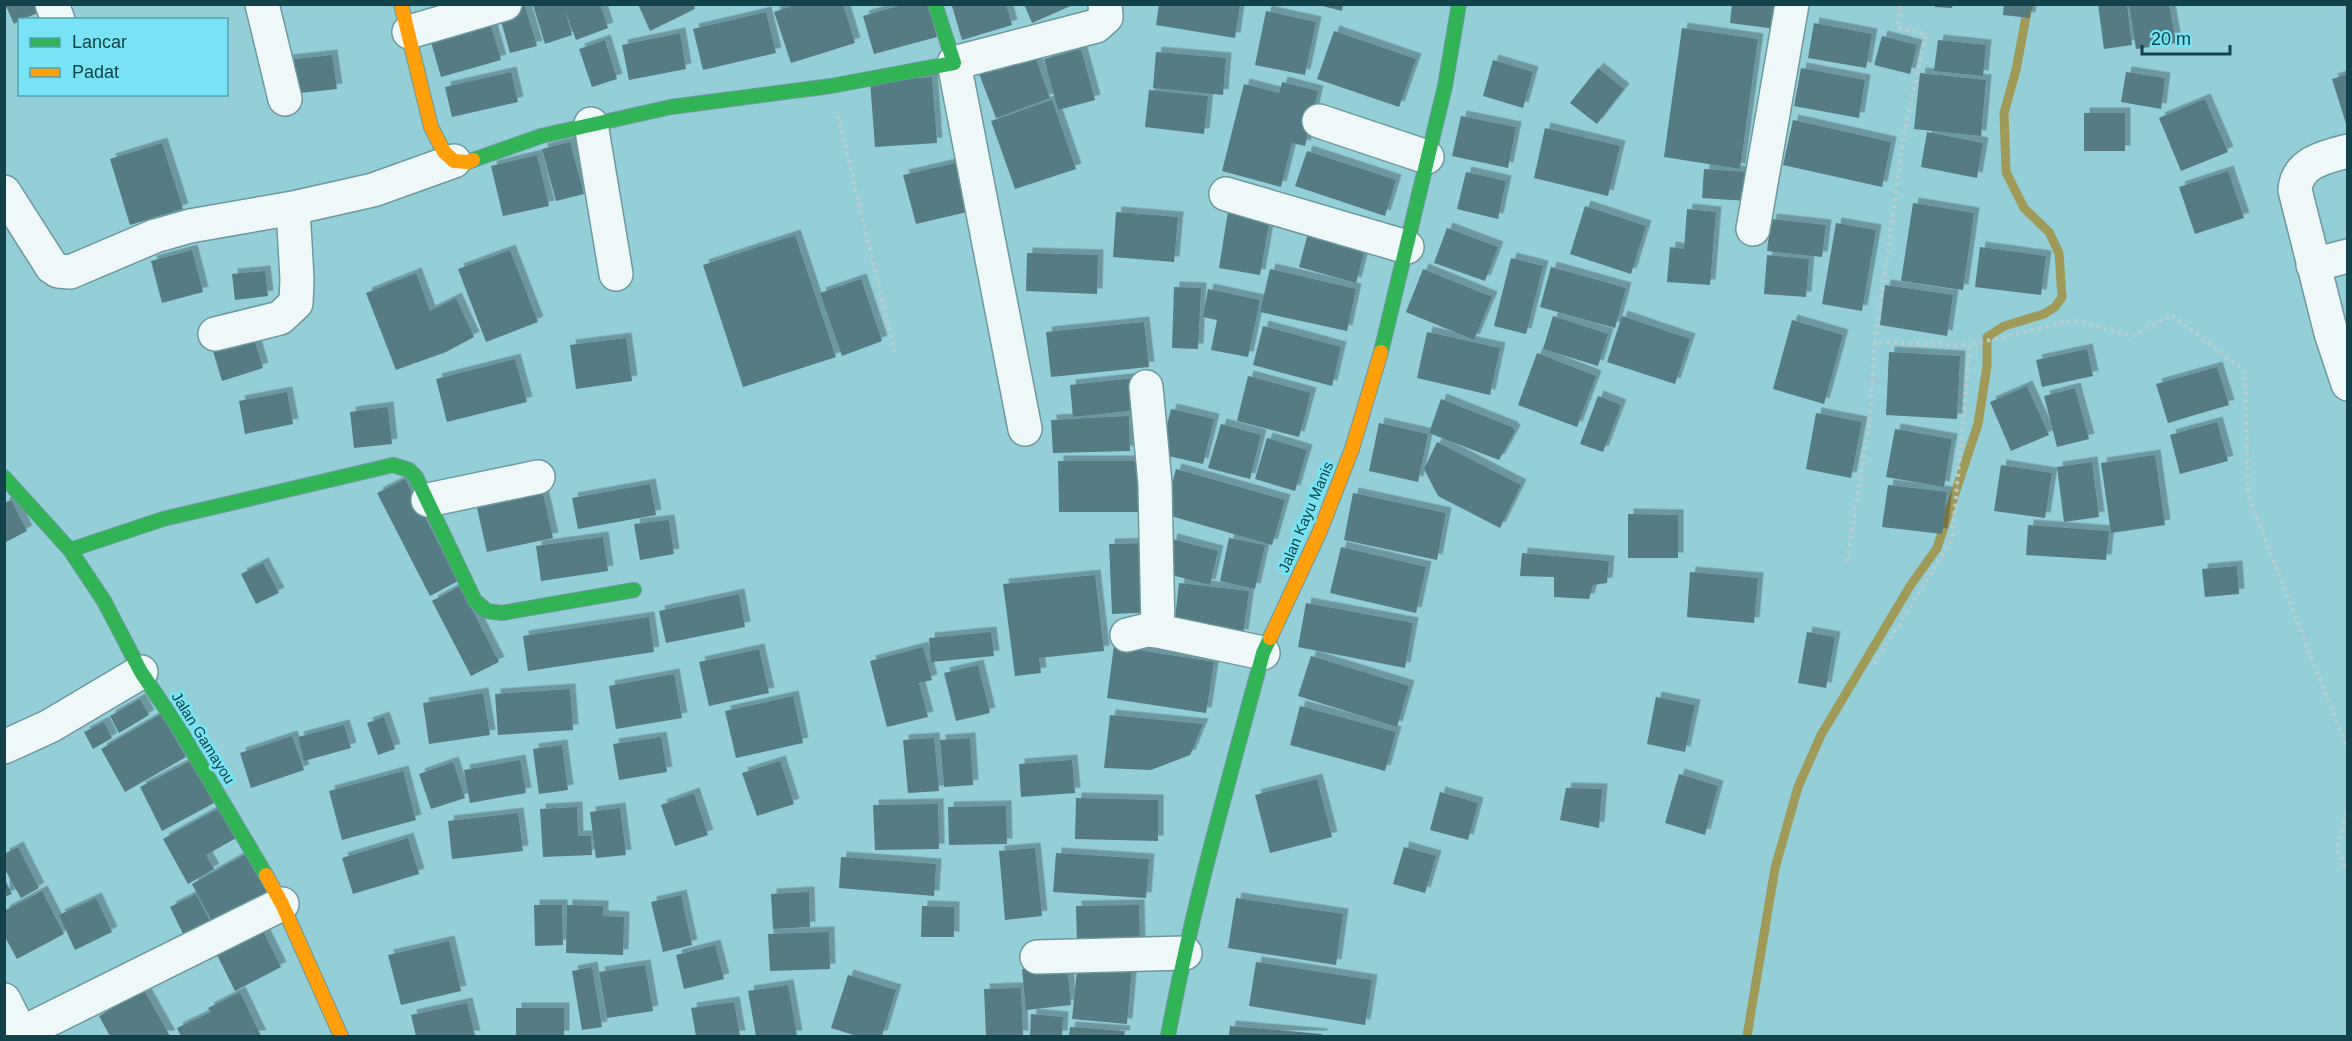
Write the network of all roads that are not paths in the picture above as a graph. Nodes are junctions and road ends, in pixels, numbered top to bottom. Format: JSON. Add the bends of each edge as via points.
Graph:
{"nodes":[{"id":1,"x":262,"y":4,"type":"edge"},
{"id":2,"x":506,"y":4,"type":"edge"},
{"id":3,"x":935,"y":4,"type":"edge"},
{"id":4,"x":1105,"y":4,"type":"edge"},
{"id":5,"x":1459,"y":4,"type":"edge"},
{"id":6,"x":1792,"y":4,"type":"edge"},
{"id":7,"x":405,"y":18,"type":"edge"},
{"id":8,"x":954,"y":63,"type":"junction"},
{"id":9,"x":285,"y":99,"type":"dead end"},
{"id":10,"x":1319,"y":121,"type":"dead end"},
{"id":11,"x":591,"y":124,"type":"junction"},
{"id":12,"x":2348,"y":152,"type":"edge"},
{"id":13,"x":1427,"y":157,"type":"junction"},
{"id":14,"x":454,"y":161,"type":"junction"},
{"id":15,"x":4,"y":192,"type":"edge"},
{"id":16,"x":1226,"y":194,"type":"dead end"},
{"id":17,"x":293,"y":208,"type":"junction"},
{"id":18,"x":1753,"y":229,"type":"dead end"},
{"id":19,"x":1407,"y":247,"type":"junction"},
{"id":20,"x":2348,"y":256,"type":"edge"},
{"id":21,"x":2313,"y":265,"type":"junction"},
{"id":22,"x":616,"y":274,"type":"dead end"},
{"id":23,"x":215,"y":334,"type":"dead end"},
{"id":24,"x":2348,"y":384,"type":"edge"},
{"id":25,"x":1146,"y":387,"type":"dead end"},
{"id":26,"x":1024,"y":429,"type":"dead end"},
{"id":27,"x":4,"y":477,"type":"edge"},
{"id":28,"x":538,"y":477,"type":"dead end"},
{"id":29,"x":428,"y":500,"type":"junction"},
{"id":30,"x":70,"y":550,"type":"junction"},
{"id":31,"x":634,"y":590,"type":"dead end"},
{"id":32,"x":1263,"y":653,"type":"junction"},
{"id":33,"x":141,"y":672,"type":"junction"},
{"id":34,"x":4,"y":747,"type":"edge"},
{"id":35,"x":282,"y":904,"type":"junction"},
{"id":36,"x":1185,"y":953,"type":"junction"},
{"id":37,"x":1037,"y":957,"type":"dead end"},
{"id":38,"x":4,"y":1000,"type":"edge"},
{"id":39,"x":19,"y":1035,"type":"edge"},
{"id":40,"x":341,"y":1036,"type":"edge"},
{"id":41,"x":1168,"y":1036,"type":"edge"}],
"edges":[{"from":1,"to":9,"type":"street"},
{"from":2,"to":7,"type":"street"},
{"from":3,"to":8,"type":"street"},
{"from":4,"to":8,"type":"street","via":[[1106,17],[1096,26]]},
{"from":5,"to":13,"type":"street","name":"Jalan Kayu Manis","via":[[1445,86]]},
{"from":6,"to":18,"type":"street"},
{"from":7,"to":14,"type":"street","via":[[431,126],[444,152]]},
{"from":8,"to":11,"type":"street","via":[[831,86],[671,107]]},
{"from":8,"to":26,"type":"street"},
{"from":10,"to":13,"type":"street"},
{"from":11,"to":14,"type":"street","via":[[515,144],[468,162]]},
{"from":11,"to":22,"type":"street"},
{"from":12,"to":21,"type":"street","via":[[2315,161],[2296,180]]},
{"from":13,"to":19,"type":"street","name":"Jalan Kayu Manis"},
{"from":14,"to":17,"type":"street","via":[[373,190]]},
{"from":15,"to":17,"type":"street","via":[[52,267],[63,273],[190,226]]},
{"from":16,"to":19,"type":"street"},
{"from":17,"to":23,"type":"street","via":[[296,303],[280,318]]},
{"from":19,"to":32,"type":"street","name":"Jalan Kayu Manis","via":[[1385,340],[1352,449],[1320,531]]},
{"from":20,"to":21,"type":"street"},
{"from":21,"to":24,"type":"street"},
{"from":25,"to":32,"type":"street","via":[[1155,484],[1142,633]]},
{"from":27,"to":30,"type":"street","name":"Jalan Gamayou"},
{"from":28,"to":29,"type":"street"},
{"from":29,"to":30,"type":"street","via":[[409,470],[393,465],[163,519]]},
{"from":29,"to":31,"type":"street","via":[[475,601],[487,611],[502,613]]},
{"from":30,"to":33,"type":"street","name":"Jalan Gamayou","via":[[104,601]]},
{"from":32,"to":36,"type":"street","name":"Jalan Kayu Manis"},
{"from":33,"to":34,"type":"street","via":[[50,726]]},
{"from":33,"to":35,"type":"street","name":"Jalan Gamayou","via":[[178,727]]},
{"from":35,"to":39,"type":"street"},
{"from":35,"to":40,"type":"street","name":"Jalan Gamayou"},
{"from":36,"to":37,"type":"street"},
{"from":36,"to":41,"type":"street","name":"Jalan Kayu Manis"},
{"from":38,"to":39,"type":"street"}]}
